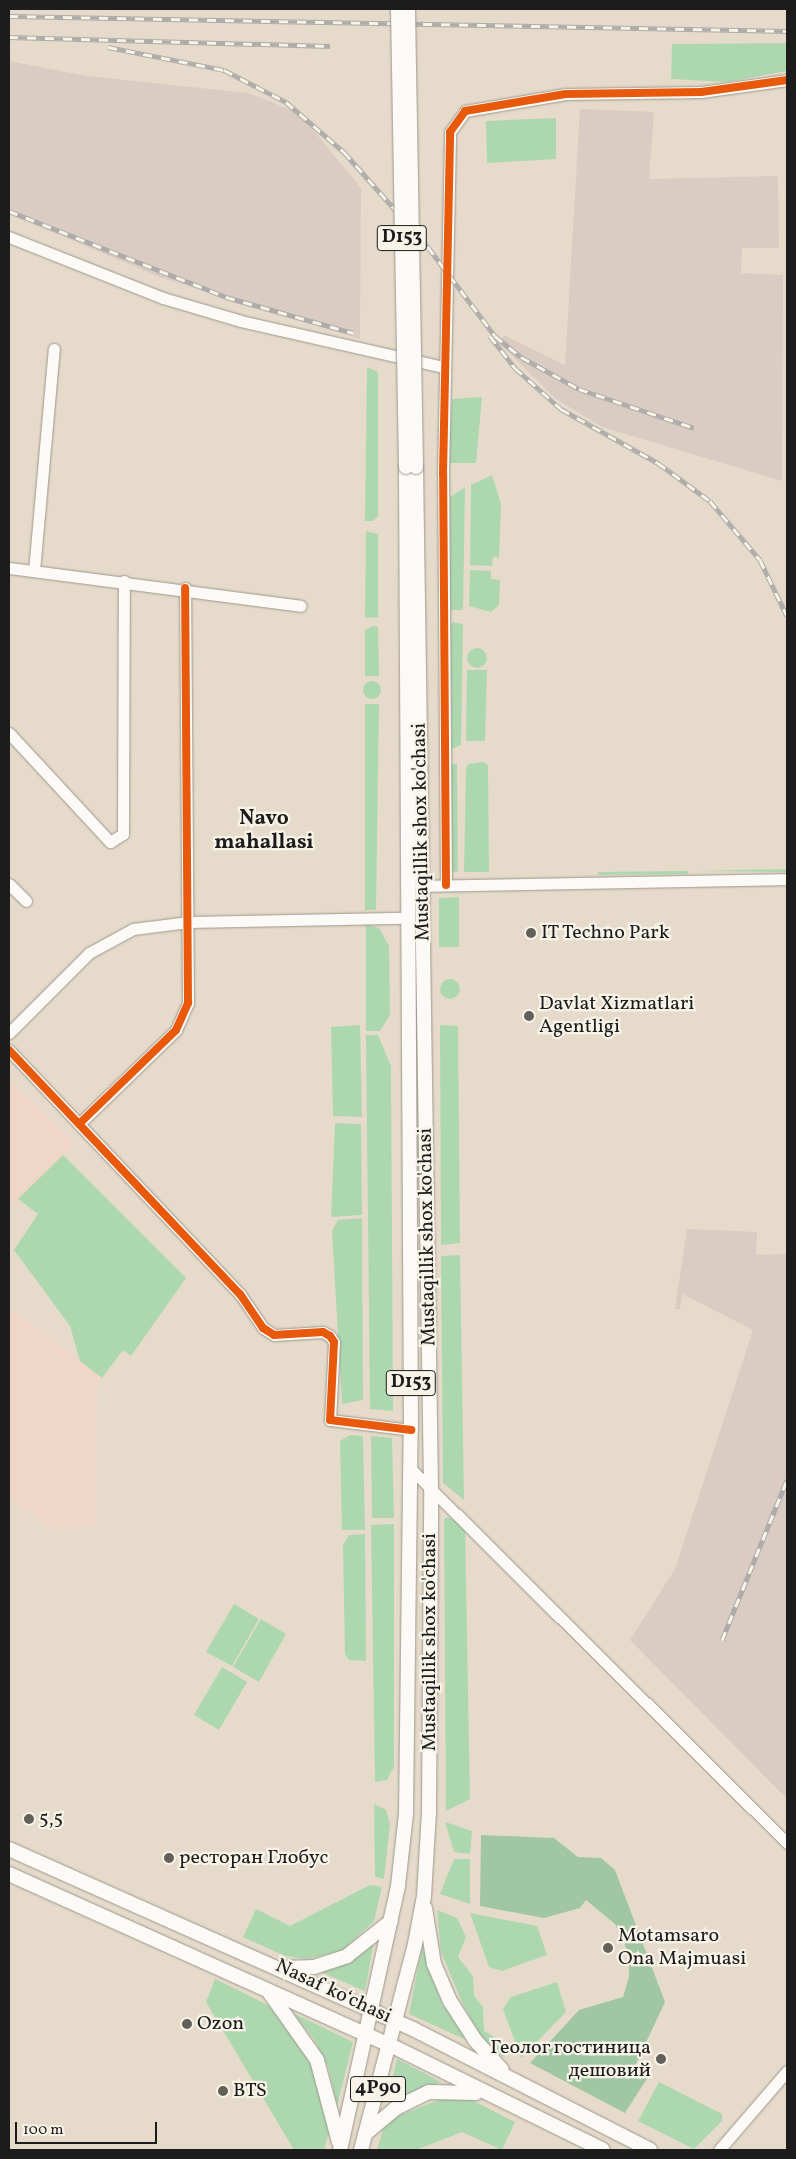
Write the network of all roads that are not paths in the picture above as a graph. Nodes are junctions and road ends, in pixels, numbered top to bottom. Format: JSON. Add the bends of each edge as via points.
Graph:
{"nodes":[{"id":1,"x":398,"y":9,"type":"edge"},
{"id":2,"x":408,"y":9,"type":"edge"},
{"id":3,"x":787,"y":80,"type":"edge"},
{"id":4,"x":9,"y":237,"type":"edge"},
{"id":5,"x":54,"y":349,"type":"dead end"},
{"id":6,"x":444,"y":367,"type":"junction"},
{"id":7,"x":411,"y":467,"type":"junction"},
{"id":8,"x":9,"y":568,"type":"edge"},
{"id":9,"x":34,"y":571,"type":"junction"},
{"id":10,"x":124,"y":581,"type":"junction"},
{"id":11,"x":184,"y":588,"type":"junction"},
{"id":12,"x":301,"y":606,"type":"dead end"},
{"id":13,"x":9,"y":733,"type":"edge"},
{"id":14,"x":421,"y":744,"type":"junction"},
{"id":15,"x":405,"y":745,"type":"junction"},
{"id":16,"x":787,"y":879,"type":"edge"},
{"id":17,"x":9,"y":884,"type":"edge"},
{"id":18,"x":446,"y":885,"type":"junction"},
{"id":19,"x":424,"y":886,"type":"junction"},
{"id":20,"x":26,"y":901,"type":"dead end"},
{"id":21,"x":405,"y":918,"type":"junction"},
{"id":22,"x":190,"y":922,"type":"junction"},
{"id":23,"x":9,"y":1033,"type":"edge"},
{"id":24,"x":9,"y":1050,"type":"edge"},
{"id":25,"x":78,"y":1124,"type":"junction"},
{"id":26,"x":411,"y":1430,"type":"junction"},
{"id":27,"x":430,"y":1432,"type":"junction"},
{"id":28,"x":410,"y":1469,"type":"junction"},
{"id":29,"x":431,"y":1489,"type":"junction"},
{"id":30,"x":787,"y":1843,"type":"edge"},
{"id":31,"x":9,"y":1849,"type":"edge"},
{"id":32,"x":9,"y":1874,"type":"edge"},
{"id":33,"x":424,"y":1896,"type":"junction"},
{"id":34,"x":391,"y":1921,"type":"junction"},
{"id":35,"x":206,"y":1936,"type":"junction"},
{"id":36,"x":200,"y":1959,"type":"junction"},
{"id":37,"x":281,"y":1968,"type":"junction"},
{"id":38,"x":267,"y":1990,"type":"junction"},
{"id":39,"x":374,"y":2012,"type":"junction"},
{"id":40,"x":396,"y":2022,"type":"junction"},
{"id":41,"x":367,"y":2035,"type":"junction"},
{"id":42,"x":390,"y":2045,"type":"junction"},
{"id":43,"x":787,"y":2071,"type":"edge"},
{"id":44,"x":510,"y":2078,"type":"junction"},
{"id":45,"x":494,"y":2097,"type":"junction"},
{"id":46,"x":365,"y":2134,"type":"junction"},
{"id":47,"x":340,"y":2149,"type":"edge"},
{"id":48,"x":361,"y":2150,"type":"edge"},
{"id":49,"x":603,"y":2150,"type":"edge"},
{"id":50,"x":650,"y":2150,"type":"edge"},
{"id":51,"x":719,"y":2150,"type":"edge"}],
"edges":[{"from":1,"to":7,"type":"main road","number":"D153","bridge":true},
{"from":2,"to":7,"type":"main road","number":"D153","bridge":true},
{"from":3,"to":6,"type":"street","via":[[701,92],[566,94],[466,111],[450,132]]},
{"from":4,"to":6,"type":"street","via":[[180,303]]},
{"from":5,"to":9,"type":"street"},
{"from":6,"to":18,"type":"street"},
{"from":7,"to":14,"type":"main road","name":"Mustaqillik shox ko'chasi","number":"D153"},
{"from":7,"to":15,"type":"main road","name":"Mustaqillik shox ko'chasi","number":"D153"},
{"from":8,"to":9,"type":"street"},
{"from":9,"to":10,"type":"street"},
{"from":10,"to":11,"type":"street"},
{"from":10,"to":13,"type":"street","via":[[123,834],[110,842]]},
{"from":11,"to":12,"type":"street"},
{"from":11,"to":22,"type":"street"},
{"from":14,"to":15,"type":"main road"},
{"from":14,"to":19,"type":"main road","name":"Mustaqillik shox ko'chasi","number":"D153"},
{"from":15,"to":21,"type":"main road","name":"Mustaqillik shox ko'chasi","number":"D153"},
{"from":16,"to":18,"type":"street"},
{"from":17,"to":20,"type":"street"},
{"from":18,"to":19,"type":"street"},
{"from":19,"to":27,"type":"main road","name":"Mustaqillik shox ko'chasi","number":"D153"},
{"from":21,"to":22,"type":"street"},
{"from":21,"to":26,"type":"main road","name":"Mustaqillik shox ko'chasi","number":"D153"},
{"from":22,"to":23,"type":"street","via":[[133,929],[109,940],[90,953]]},
{"from":22,"to":25,"type":"street","via":[[188,1003],[176,1030]]},
{"from":24,"to":25,"type":"street"},
{"from":25,"to":26,"type":"street","via":[[240,1294],[263,1328],[274,1336],[323,1332],[330,1336],[334,1342],[330,1420]]},
{"from":26,"to":27,"type":"main road"},
{"from":26,"to":28,"type":"main road","name":"Mustaqillik shox ko'chasi","number":"D153"},
{"from":27,"to":29,"type":"main road","name":"Mustaqillik shox ko'chasi","number":"D153"},
{"from":28,"to":29,"type":"street"},
{"from":28,"to":34,"type":"main road","name":"Mustaqillik shox ko'chasi","number":"D153","via":[[406,1813]]},
{"from":29,"to":30,"type":"street"},
{"from":29,"to":33,"type":"main road","name":"Mustaqillik shox ko'chasi","number":"D153","via":[[429,1813]]},
{"from":31,"to":35,"type":"main road","name":"Nasaf ko‘chasi"},
{"from":32,"to":36,"type":"main road","name":"Nasaf ko‘chasi"},
{"from":33,"to":40,"type":"main road","name":"Mustaqillik shox ko'chasi","number":"D153"},
{"from":33,"to":44,"type":"main road","via":[[434,1964],[450,2001],[475,2040]]},
{"from":34,"to":37,"type":"main road","via":[[346,1956],[314,1967]]},
{"from":34,"to":39,"type":"main road","name":"Mustaqillik shox ko'chasi","number":"D153"},
{"from":35,"to":36,"type":"main road"},
{"from":35,"to":37,"type":"main road","name":"Nasaf ko‘chasi"},
{"from":36,"to":38,"type":"main road","name":"Nasaf ko‘chasi"},
{"from":37,"to":39,"type":"main road","name":"Nasaf ko‘chasi"},
{"from":38,"to":41,"type":"main road","name":"Nasaf ko‘chasi"},
{"from":38,"to":47,"type":"main road","via":[[317,2060]]},
{"from":39,"to":40,"type":"main road","name":"Nasaf ko‘chasi"},
{"from":39,"to":41,"type":"main road","name":"Mustaqillik shox ko'chasi","number":"D153"},
{"from":40,"to":42,"type":"main road","name":"Mustaqillik shox ko'chasi","number":"D153"},
{"from":40,"to":44,"type":"main road","name":"Nasaf ko‘chasi"},
{"from":41,"to":42,"type":"main road","name":"Nasaf ko‘chasi"},
{"from":41,"to":47,"type":"main road","name":"Mustaqillik shox ko'chasi"},
{"from":42,"to":45,"type":"main road","name":"Nasaf ko‘chasi"},
{"from":42,"to":46,"type":"main road","name":"Mustaqillik shox ko'chasi","number":"4P90"},
{"from":43,"to":51,"type":"street"},
{"from":44,"to":50,"type":"main road","name":"Nasaf ko‘chasi"},
{"from":45,"to":46,"type":"main road","via":[[456,2090],[429,2092],[396,2108]]},
{"from":45,"to":49,"type":"main road","name":"Nasaf ko‘chasi"},
{"from":46,"to":48,"type":"main road","name":"Mustaqillik shox ko'chasi"}]}
